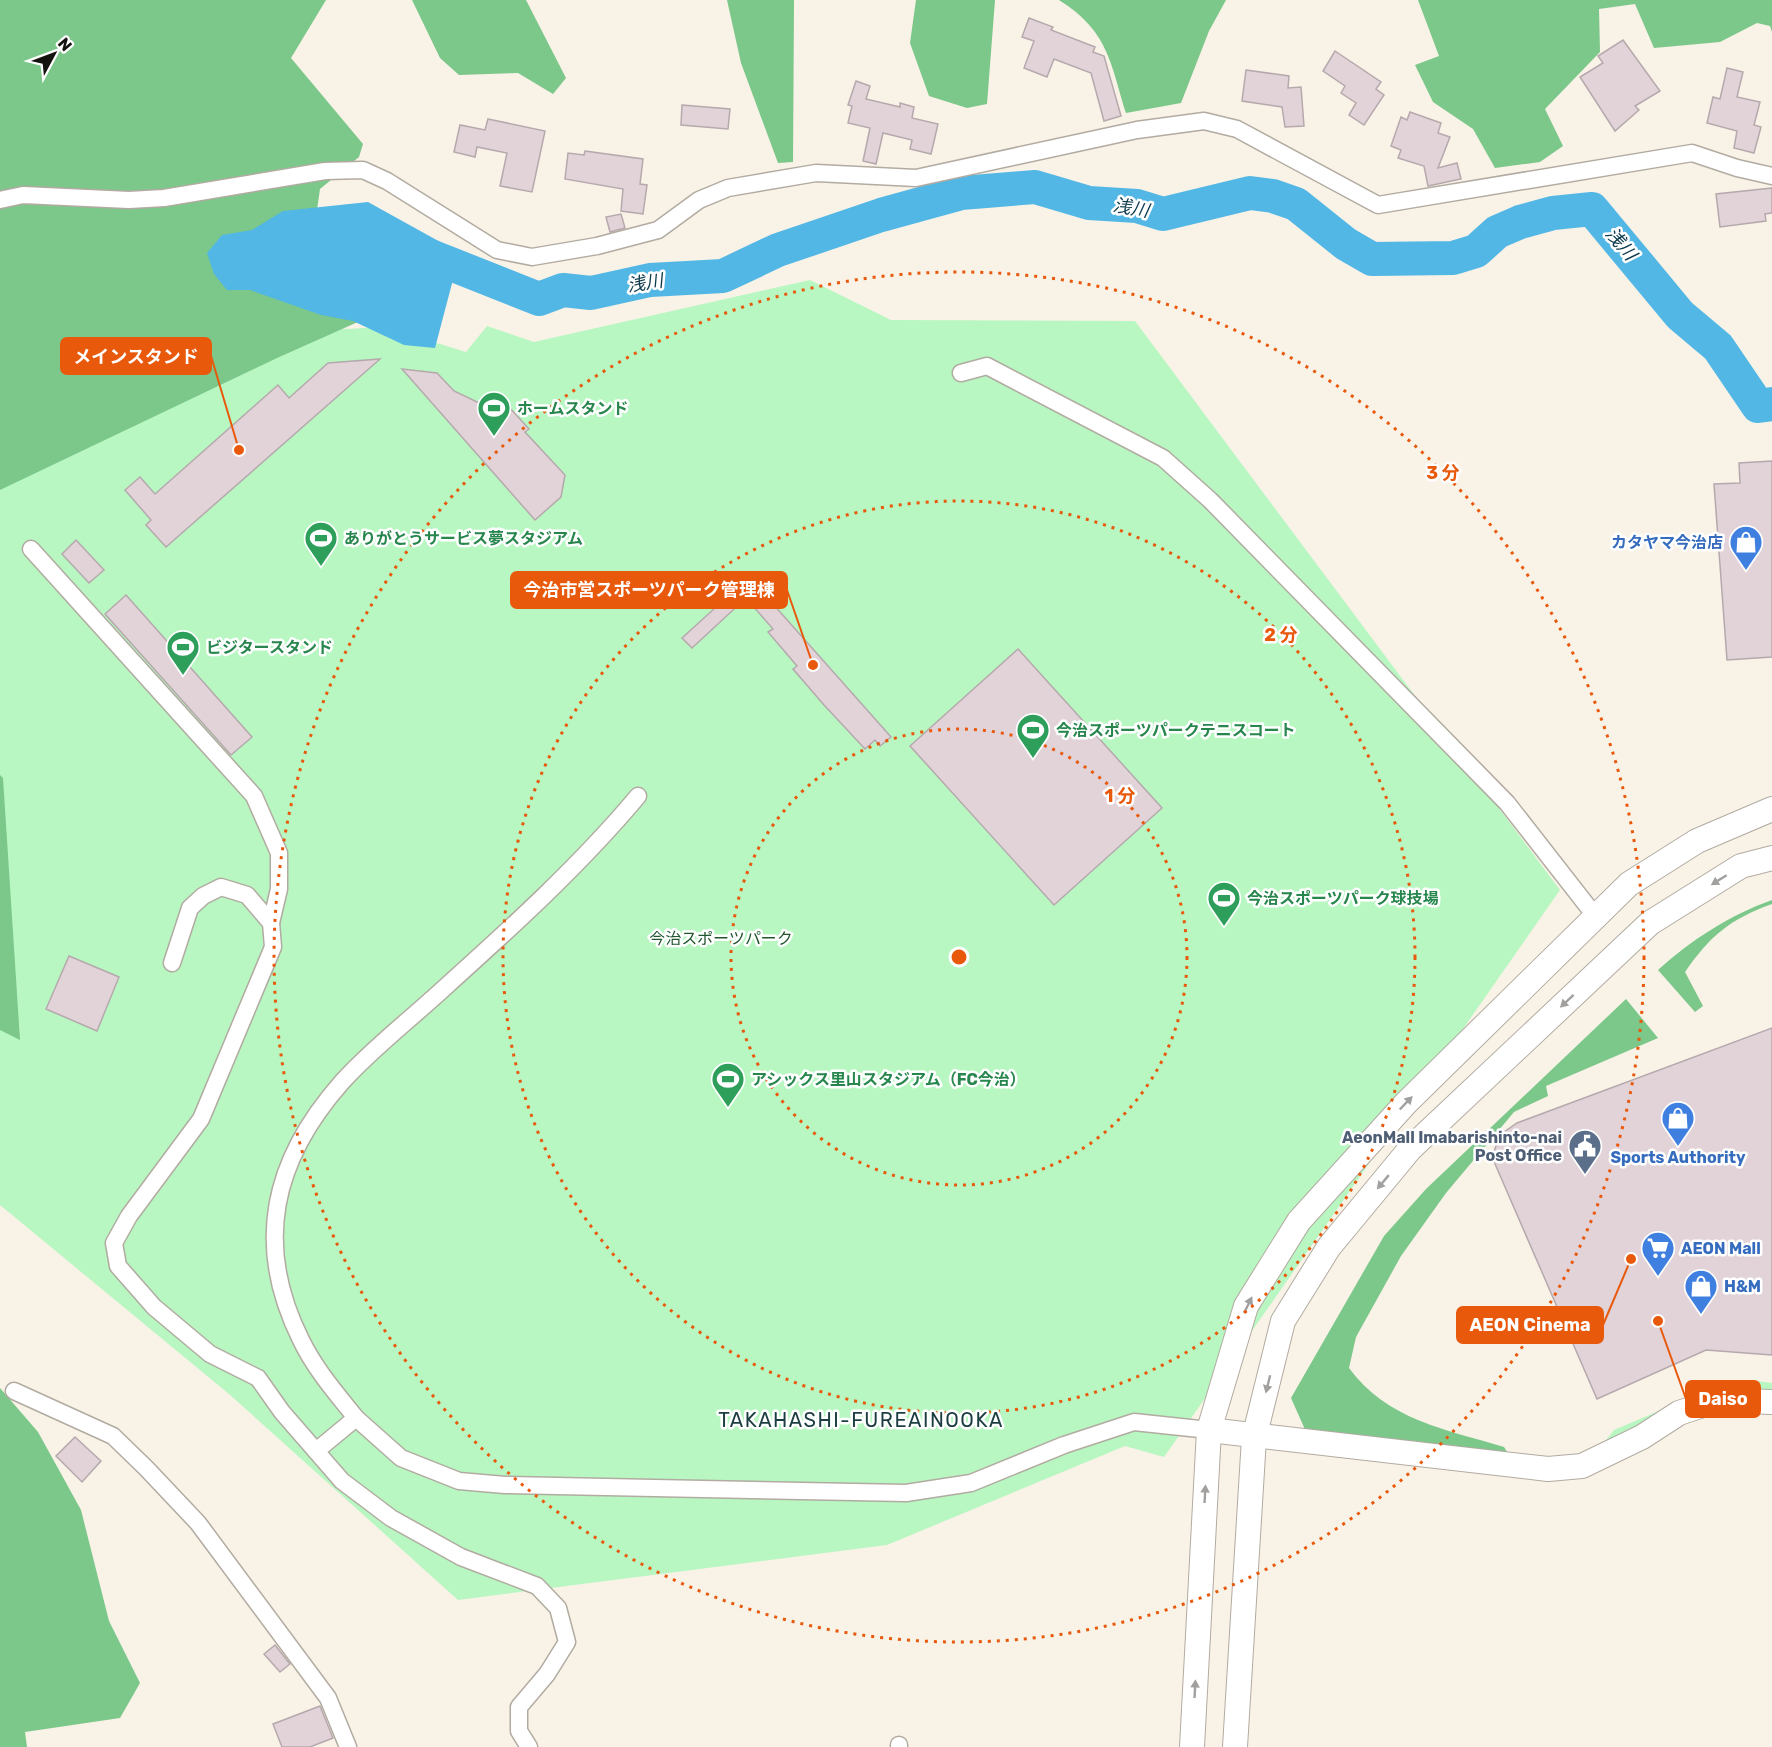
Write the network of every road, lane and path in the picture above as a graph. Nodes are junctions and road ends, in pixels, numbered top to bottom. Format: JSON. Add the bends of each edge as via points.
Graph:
{"nodes":[{"id":1,"x":1772,"y":176,"type":"edge"},
{"id":2,"x":0,"y":200,"type":"edge"},
{"id":3,"x":962,"y":373,"type":"dead end"},
{"id":4,"x":31,"y":549,"type":"dead end"},
{"id":5,"x":638,"y":796,"type":"dead end"},
{"id":6,"x":1772,"y":809,"type":"edge"},
{"id":7,"x":1772,"y":858,"type":"edge"},
{"id":8,"x":1596,"y":917,"type":"junction"},
{"id":9,"x":271,"y":923,"type":"junction"},
{"id":10,"x":172,"y":963,"type":"dead end"},
{"id":11,"x":14,"y":1391,"type":"dead end"},
{"id":12,"x":1772,"y":1402,"type":"edge"},
{"id":13,"x":356,"y":1418,"type":"junction"},
{"id":14,"x":1209,"y":1430,"type":"junction"},
{"id":15,"x":1254,"y":1438,"type":"junction"},
{"id":16,"x":316,"y":1451,"type":"junction"},
{"id":17,"x":348,"y":1747,"type":"edge"},
{"id":18,"x":529,"y":1747,"type":"edge"},
{"id":19,"x":1192,"y":1747,"type":"edge"},
{"id":20,"x":1235,"y":1747,"type":"edge"}],
"edges":[{"from":1,"to":2,"type":"street","via":[[1692,153],[1378,205],[1237,129],[1204,121],[1137,130],[916,178],[816,173],[728,188],[699,200],[658,230],[532,258],[497,249],[363,170],[325,171],[164,198],[23,195]]},
{"from":3,"to":8,"type":"street","via":[[987,366],[1163,458],[1210,500],[1507,803]]},
{"from":4,"to":9,"type":"street","via":[[254,796],[279,853],[279,889]]},
{"from":5,"to":13,"type":"street","via":[[572,867],[343,1081],[308,1126],[291,1156],[274,1219],[276,1257],[285,1300],[318,1369]]},
{"from":6,"to":8,"type":"street","via":[[1697,841],[1629,884]]},
{"from":7,"to":15,"type":"street","one_way":true,"via":[[1741,866],[1650,923],[1410,1149],[1329,1246],[1283,1321]]},
{"from":14,"to":8,"type":"street","one_way":true,"via":[[1246,1306],[1299,1221],[1406,1103]]},
{"from":9,"to":10,"type":"street","via":[[247,896],[221,887],[190,908]]},
{"from":9,"to":16,"type":"street","via":[[273,947],[201,1119],[129,1216],[114,1243],[118,1266],[154,1308],[210,1354],[258,1378]]},
{"from":11,"to":17,"type":"street","via":[[113,1436],[198,1523],[328,1698]]},
{"from":12,"to":15,"type":"street","via":[[1718,1400],[1679,1413],[1642,1437],[1582,1466],[1548,1469]]},
{"from":13,"to":14,"type":"street","via":[[401,1458],[459,1481],[894,1492],[971,1483],[1134,1422]]},
{"from":13,"to":16,"type":"street"},
{"from":14,"to":15,"type":"street"},
{"from":19,"to":14,"type":"street","one_way":true},
{"from":15,"to":20,"type":"street"},
{"from":16,"to":18,"type":"street","via":[[342,1481],[391,1518],[461,1557],[537,1586],[558,1608],[567,1642],[519,1707],[519,1731]]}]}
